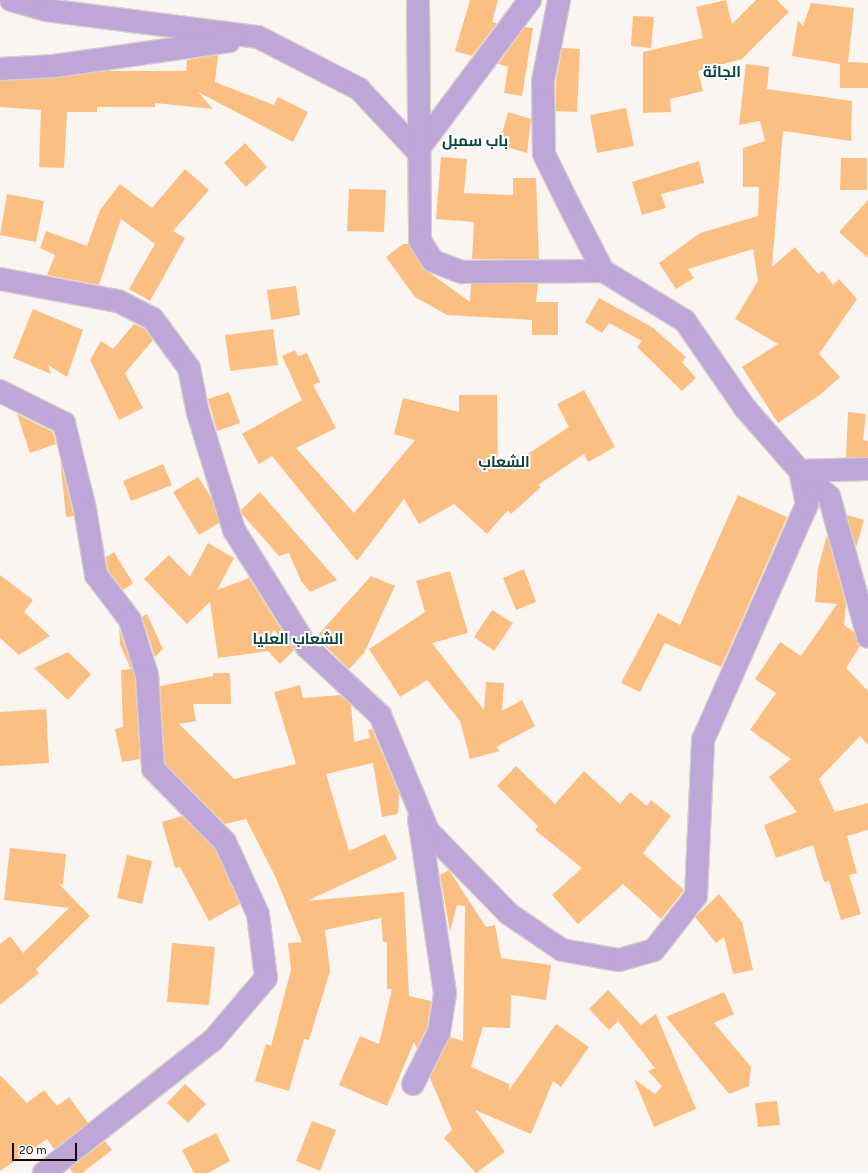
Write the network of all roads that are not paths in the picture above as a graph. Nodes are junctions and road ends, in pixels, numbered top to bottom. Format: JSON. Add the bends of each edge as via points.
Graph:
{"nodes":[{"id":1,"x":11,"y":0,"type":"edge"},
{"id":2,"x":418,"y":0,"type":"edge"},
{"id":3,"x":530,"y":0,"type":"edge"},
{"id":4,"x":559,"y":0,"type":"edge"},
{"id":5,"x":258,"y":37,"type":"junction"},
{"id":6,"x":0,"y":69,"type":"edge"},
{"id":7,"x":417,"y":151,"type":"junction"},
{"id":8,"x":603,"y":271,"type":"junction"},
{"id":9,"x":0,"y":279,"type":"edge"},
{"id":10,"x":0,"y":391,"type":"edge"},
{"id":11,"x":868,"y":469,"type":"edge"},
{"id":12,"x":800,"y":471,"type":"junction"},
{"id":13,"x":868,"y":637,"type":"edge"},
{"id":14,"x":417,"y":805,"type":"junction"},
{"id":15,"x":413,"y":1084,"type":"dead end"},
{"id":16,"x":44,"y":1173,"type":"edge"}],
"edges":[{"from":1,"to":5,"type":"street","via":[[46,10]]},
{"from":2,"to":7,"type":"street"},
{"from":3,"to":7,"type":"street"},
{"from":4,"to":8,"type":"street","via":[[542,81],[544,154]]},
{"from":5,"to":6,"type":"street","via":[[54,66]]},
{"from":5,"to":7,"type":"street","via":[[359,89]]},
{"from":7,"to":8,"type":"street","via":[[420,241],[433,261],[462,272]]},
{"from":8,"to":12,"type":"street","via":[[685,320],[745,408]]},
{"from":9,"to":14,"type":"street","via":[[118,301],[153,319],[189,368],[198,412],[234,530],[307,647],[380,715]]},
{"from":10,"to":16,"type":"street","via":[[64,423],[85,509],[96,575],[130,620],[147,675],[153,769],[225,842],[258,914],[266,978],[213,1040]]},
{"from":11,"to":12,"type":"street"},
{"from":12,"to":13,"type":"street","via":[[830,496]]},
{"from":12,"to":14,"type":"street","via":[[807,504],[703,740],[696,896],[654,950],[619,960],[562,950],[509,914],[428,831]]},
{"from":14,"to":15,"type":"street","via":[[446,993],[439,1032]]}]}
